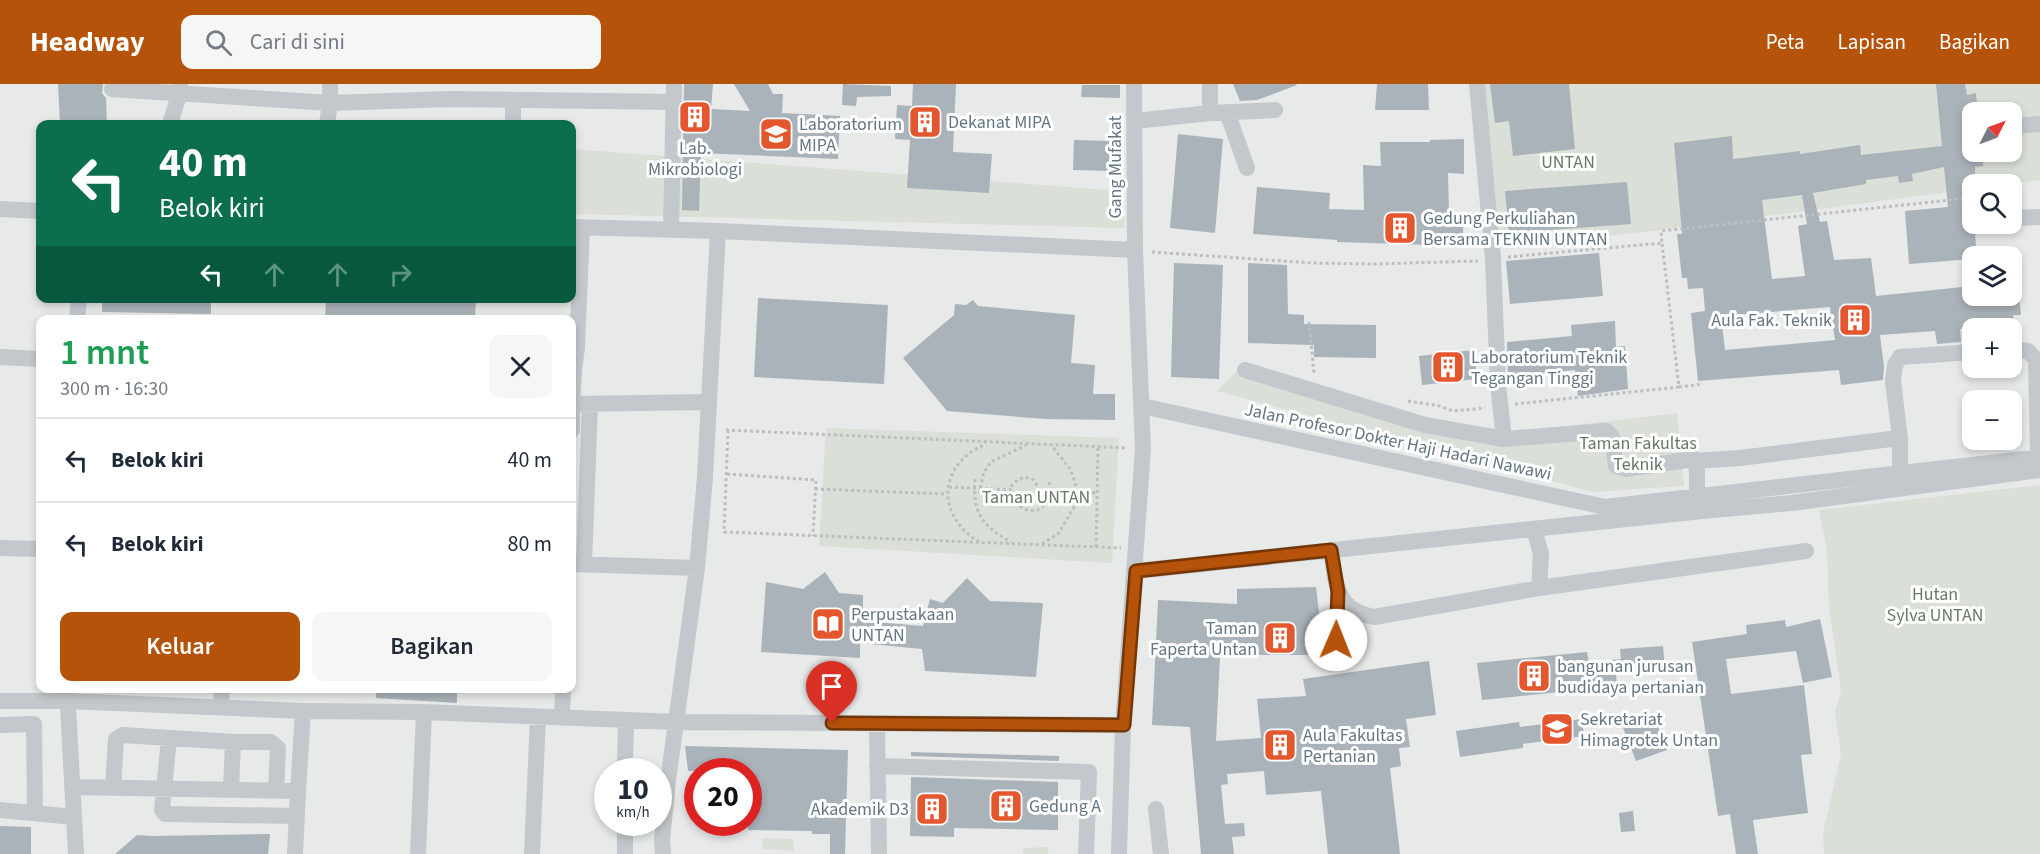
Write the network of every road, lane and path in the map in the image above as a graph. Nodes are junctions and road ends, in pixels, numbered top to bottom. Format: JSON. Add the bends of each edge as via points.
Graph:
{"nodes":[{"id":1,"x":330,"y":84,"type":"edge"},
{"id":2,"x":674,"y":84,"type":"edge"},
{"id":3,"x":1134,"y":84,"type":"edge"},
{"id":4,"x":1210,"y":84,"type":"edge"},
{"id":5,"x":1477,"y":84,"type":"edge"},
{"id":6,"x":180,"y":88,"type":"edge"},
{"id":7,"x":112,"y":89,"type":"dead end"},
{"id":8,"x":513,"y":100,"type":"junction"},
{"id":9,"x":674,"y":102,"type":"junction"},
{"id":10,"x":330,"y":103,"type":"junction"},
{"id":11,"x":1275,"y":110,"type":"dead end"},
{"id":12,"x":1218,"y":113,"type":"junction"},
{"id":13,"x":171,"y":120,"type":"edge"},
{"id":14,"x":328,"y":120,"type":"edge"},
{"id":15,"x":513,"y":120,"type":"edge"},
{"id":16,"x":1135,"y":121,"type":"junction"},
{"id":17,"x":2040,"y":124,"type":"edge"},
{"id":18,"x":2022,"y":125,"type":"edge"},
{"id":19,"x":1247,"y":168,"type":"dead end"},
{"id":20,"x":1962,"y":199,"type":"edge"},
{"id":21,"x":0,"y":210,"type":"edge"},
{"id":22,"x":36,"y":211,"type":"edge"},
{"id":23,"x":2040,"y":217,"type":"edge"},
{"id":24,"x":2022,"y":218,"type":"edge"},
{"id":25,"x":577,"y":227,"type":"edge"},
{"id":26,"x":671,"y":230,"type":"junction"},
{"id":27,"x":718,"y":231,"type":"junction"},
{"id":28,"x":1662,"y":243,"type":"junction"},
{"id":29,"x":1135,"y":250,"type":"junction"},
{"id":30,"x":1493,"y":259,"type":"junction"},
{"id":31,"x":576,"y":267,"type":"edge"},
{"id":32,"x":1309,"y":322,"type":"dead end"},
{"id":33,"x":2022,"y":350,"type":"edge"},
{"id":34,"x":1962,"y":353,"type":"edge"},
{"id":35,"x":0,"y":357,"type":"edge"},
{"id":36,"x":36,"y":359,"type":"edge"},
{"id":37,"x":1245,"y":370,"type":"dead end"},
{"id":38,"x":1314,"y":383,"type":"dead end"},
{"id":39,"x":1703,"y":384,"type":"dead end"},
{"id":40,"x":1679,"y":387,"type":"junction"},
{"id":41,"x":1407,"y":401,"type":"dead end"},
{"id":42,"x":707,"y":402,"type":"junction"},
{"id":43,"x":576,"y":404,"type":"edge"},
{"id":44,"x":590,"y":404,"type":"junction"},
{"id":45,"x":1142,"y":406,"type":"junction"},
{"id":46,"x":1500,"y":406,"type":"junction"},
{"id":47,"x":706,"y":429,"type":"junction"},
{"id":48,"x":728,"y":430,"type":"junction"},
{"id":49,"x":1504,"y":439,"type":"junction"},
{"id":50,"x":1891,"y":439,"type":"dead end"},
{"id":51,"x":987,"y":443,"type":"junction"},
{"id":52,"x":1028,"y":444,"type":"junction"},
{"id":53,"x":1051,"y":445,"type":"junction"},
{"id":54,"x":1098,"y":447,"type":"junction"},
{"id":55,"x":1143,"y":449,"type":"junction"},
{"id":56,"x":1696,"y":461,"type":"junction"},
{"id":57,"x":2039,"y":461,"type":"edge"},
{"id":58,"x":1900,"y":472,"type":"junction"},
{"id":59,"x":726,"y":474,"type":"junction"},
{"id":60,"x":975,"y":479,"type":"dead end"},
{"id":61,"x":1049,"y":480,"type":"dead end"},
{"id":62,"x":949,"y":487,"type":"junction"},
{"id":63,"x":974,"y":488,"type":"junction"},
{"id":64,"x":1908,"y":488,"type":"junction"},
{"id":65,"x":815,"y":489,"type":"junction"},
{"id":66,"x":981,"y":489,"type":"junction"},
{"id":67,"x":1012,"y":490,"type":"junction"},
{"id":68,"x":1050,"y":491,"type":"junction"},
{"id":69,"x":1078,"y":492,"type":"junction"},
{"id":70,"x":1097,"y":493,"type":"junction"},
{"id":71,"x":948,"y":494,"type":"junction"},
{"id":72,"x":979,"y":494,"type":"dead end"},
{"id":73,"x":1699,"y":504,"type":"junction"},
{"id":74,"x":1534,"y":529,"type":"junction"},
{"id":75,"x":813,"y":536,"type":"junction"},
{"id":76,"x":980,"y":542,"type":"junction"},
{"id":77,"x":1013,"y":543,"type":"junction"},
{"id":78,"x":1041,"y":544,"type":"junction"},
{"id":79,"x":1096,"y":547,"type":"junction"},
{"id":80,"x":0,"y":548,"type":"edge"},
{"id":81,"x":36,"y":549,"type":"edge"},
{"id":82,"x":1137,"y":549,"type":"junction"},
{"id":83,"x":1331,"y":550,"type":"junction"},
{"id":84,"x":1806,"y":551,"type":"dead end"},
{"id":85,"x":578,"y":564,"type":"edge"},
{"id":86,"x":697,"y":568,"type":"junction"},
{"id":87,"x":1136,"y":571,"type":"junction"},
{"id":88,"x":1539,"y":588,"type":"junction"},
{"id":89,"x":1338,"y":592,"type":"junction"},
{"id":90,"x":1336,"y":640,"type":"dead end"},
{"id":91,"x":222,"y":693,"type":"edge"},
{"id":92,"x":563,"y":693,"type":"edge"},
{"id":93,"x":67,"y":695,"type":"edge"},
{"id":94,"x":0,"y":701,"type":"edge"},
{"id":95,"x":222,"y":707,"type":"junction"},
{"id":96,"x":303,"y":711,"type":"junction"},
{"id":97,"x":424,"y":712,"type":"junction"},
{"id":98,"x":538,"y":717,"type":"junction"},
{"id":99,"x":562,"y":718,"type":"junction"},
{"id":100,"x":626,"y":720,"type":"junction"},
{"id":101,"x":677,"y":722,"type":"junction"},
{"id":102,"x":877,"y":724,"type":"junction"},
{"id":103,"x":0,"y":725,"type":"edge"},
{"id":104,"x":1124,"y":725,"type":"junction"},
{"id":105,"x":169,"y":738,"type":"junction"},
{"id":106,"x":233,"y":742,"type":"junction"},
{"id":107,"x":625,"y":758,"type":"edge"},
{"id":108,"x":877,"y":766,"type":"junction"},
{"id":109,"x":72,"y":787,"type":"junction"},
{"id":110,"x":113,"y":788,"type":"junction"},
{"id":111,"x":165,"y":789,"type":"junction"},
{"id":112,"x":231,"y":790,"type":"junction"},
{"id":113,"x":276,"y":790,"type":"junction"},
{"id":114,"x":298,"y":791,"type":"junction"},
{"id":115,"x":1156,"y":808,"type":"dead end"},
{"id":116,"x":0,"y":810,"type":"edge"},
{"id":117,"x":35,"y":813,"type":"junction"},
{"id":118,"x":297,"y":816,"type":"junction"},
{"id":119,"x":74,"y":817,"type":"junction"},
{"id":120,"x":625,"y":836,"type":"edge"},
{"id":121,"x":76,"y":854,"type":"edge"},
{"id":122,"x":295,"y":854,"type":"edge"},
{"id":123,"x":418,"y":854,"type":"edge"},
{"id":124,"x":531,"y":854,"type":"edge"},
{"id":125,"x":625,"y":854,"type":"edge"},
{"id":126,"x":663,"y":854,"type":"edge"},
{"id":127,"x":879,"y":854,"type":"edge"},
{"id":128,"x":1086,"y":854,"type":"edge"},
{"id":129,"x":1119,"y":854,"type":"edge"},
{"id":130,"x":1161,"y":854,"type":"edge"}],
"edges":[{"from":1,"to":10,"type":"street"},
{"from":2,"to":9,"type":"street"},
{"from":3,"to":16,"type":"street","name":"Gang Mufakat"},
{"from":4,"to":12,"type":"street"},
{"from":5,"to":30,"type":"street"},
{"from":6,"to":7,"type":"street"},
{"from":6,"to":10,"type":"street"},
{"from":6,"to":13,"type":"street"},
{"from":8,"to":9,"type":"street"},
{"from":8,"to":10,"type":"street"},
{"from":8,"to":15,"type":"street"},
{"from":9,"to":26,"type":"street"},
{"from":10,"to":14,"type":"street"},
{"from":11,"to":12,"type":"street"},
{"from":12,"to":16,"type":"street"},
{"from":12,"to":19,"type":"street"},
{"from":16,"to":29,"type":"street","name":"Gang Mufakat"},
{"from":17,"to":18,"type":"street"},
{"from":20,"to":28,"type":"path","via":[[1661,231]]},
{"from":21,"to":22,"type":"street"},
{"from":23,"to":24,"type":"street"},
{"from":25,"to":26,"type":"street"},
{"from":25,"to":31,"type":"street"},
{"from":26,"to":27,"type":"street"},
{"from":27,"to":29,"type":"street"},
{"from":27,"to":42,"type":"street"},
{"from":28,"to":30,"type":"path"},
{"from":28,"to":40,"type":"path"},
{"from":29,"to":30,"type":"path","via":[[1314,263]]},
{"from":29,"to":45,"type":"street","name":"Gang Mufakat"},
{"from":30,"to":46,"type":"street"},
{"from":32,"to":38,"type":"path"},
{"from":33,"to":57,"type":"street","via":[[2036,360]]},
{"from":34,"to":58,"type":"street","via":[[1900,357],[1895,364]]},
{"from":35,"to":36,"type":"street"},
{"from":37,"to":49,"type":"street","via":[[1425,425]]},
{"from":39,"to":40,"type":"path"},
{"from":40,"to":46,"type":"path"},
{"from":41,"to":46,"type":"path","via":[[1453,411]]},
{"from":42,"to":44,"type":"street"},
{"from":42,"to":47,"type":"street"},
{"from":43,"to":44,"type":"street"},
{"from":44,"to":85,"type":"street"},
{"from":45,"to":55,"type":"street","name":"Gang Mufakat"},
{"from":45,"to":73,"type":"street","name":"Jalan Profesor Dokter Haji Hadari Nawawi","via":[[1605,507]]},
{"from":46,"to":49,"type":"street"},
{"from":47,"to":48,"type":"path"},
{"from":47,"to":86,"type":"street"},
{"from":48,"to":51,"type":"path"},
{"from":48,"to":59,"type":"path"},
{"from":49,"to":56,"type":"street","via":[[1606,431],[1612,437],[1616,466]]},
{"from":50,"to":56,"type":"street"},
{"from":51,"to":52,"type":"path"},
{"from":51,"to":62,"type":"path","via":[[958,461]]},
{"from":52,"to":53,"type":"path"},
{"from":52,"to":66,"type":"path","via":[[991,462],[984,472]]},
{"from":53,"to":54,"type":"path"},
{"from":53,"to":69,"type":"path","via":[[1071,470]]},
{"from":54,"to":55,"type":"path"},
{"from":54,"to":70,"type":"path"},
{"from":55,"to":82,"type":"street","name":"Gang Mufakat"},
{"from":56,"to":73,"type":"street"},
{"from":57,"to":58,"type":"street","name":"Jalan Profesor Dokter Haji Hadari Nawawi"},
{"from":57,"to":64,"type":"street","name":"Jalan Profesor Dokter Haji Hadari Nawawi"},
{"from":58,"to":64,"type":"street"},
{"from":58,"to":73,"type":"street","name":"Jalan Profesor Dokter Haji Hadari Nawawi"},
{"from":59,"to":65,"type":"path","via":[[816,480]]},
{"from":59,"to":75,"type":"path","via":[[724,532]]},
{"from":60,"to":63,"type":"path"},
{"from":61,"to":68,"type":"path"},
{"from":62,"to":63,"type":"path"},
{"from":62,"to":71,"type":"path"},
{"from":63,"to":66,"type":"path"},
{"from":63,"to":77,"type":"path","via":[[977,513],[994,533]]},
{"from":64,"to":73,"type":"street","name":"Jalan Profesor Dokter Haji Hadari Nawawi","via":[[1792,503]]},
{"from":65,"to":71,"type":"path"},
{"from":65,"to":75,"type":"path"},
{"from":66,"to":67,"type":"path"},
{"from":66,"to":72,"type":"path"},
{"from":67,"to":68,"type":"path","via":[[1012,484],[1026,477],[1034,480],[1039,489]]},
{"from":67,"to":68,"type":"path","via":[[1017,504],[1031,511],[1048,502]]},
{"from":68,"to":69,"type":"path"},
{"from":69,"to":70,"type":"path"},
{"from":69,"to":78,"type":"path","via":[[1059,533]]},
{"from":70,"to":79,"type":"path"},
{"from":71,"to":76,"type":"path","via":[[956,523]]},
{"from":73,"to":74,"type":"street","name":"Jalan Profesor Dokter Haji Hadari Nawawi"},
{"from":74,"to":83,"type":"street","name":"Jalan Profesor Dokter Haji Hadari Nawawi"},
{"from":74,"to":88,"type":"street","via":[[1541,554]]},
{"from":75,"to":76,"type":"path"},
{"from":76,"to":77,"type":"path"},
{"from":77,"to":78,"type":"path"},
{"from":78,"to":79,"type":"path"},
{"from":79,"to":82,"type":"path"},
{"from":80,"to":81,"type":"street"},
{"from":82,"to":87,"type":"street","name":"Gang Mufakat"},
{"from":83,"to":87,"type":"street","name":"Jalan Profesor Dokter Haji Hadari Nawawi"},
{"from":83,"to":89,"type":"street"},
{"from":84,"to":88,"type":"street"},
{"from":85,"to":86,"type":"street"},
{"from":86,"to":101,"type":"street"},
{"from":87,"to":104,"type":"street","name":"Gang Mufakat"},
{"from":88,"to":89,"type":"street","via":[[1374,617],[1348,606]]},
{"from":89,"to":90,"type":"street"},
{"from":91,"to":95,"type":"street"},
{"from":92,"to":99,"type":"street"},
{"from":93,"to":94,"type":"street"},
{"from":93,"to":95,"type":"street"},
{"from":93,"to":109,"type":"street"},
{"from":95,"to":96,"type":"street"},
{"from":96,"to":97,"type":"street"},
{"from":96,"to":114,"type":"street"},
{"from":97,"to":98,"type":"street"},
{"from":97,"to":123,"type":"street"},
{"from":98,"to":99,"type":"street"},
{"from":98,"to":124,"type":"street"},
{"from":99,"to":100,"type":"street"},
{"from":100,"to":101,"type":"street"},
{"from":100,"to":107,"type":"street"},
{"from":101,"to":102,"type":"street"},
{"from":101,"to":126,"type":"street"},
{"from":102,"to":104,"type":"street"},
{"from":102,"to":108,"type":"street"},
{"from":103,"to":117,"type":"street","via":[[34,724]]},
{"from":104,"to":129,"type":"street","name":"Gang Mufakat"},
{"from":105,"to":106,"type":"street"},
{"from":105,"to":110,"type":"street","via":[[119,736]]},
{"from":105,"to":111,"type":"street"},
{"from":106,"to":112,"type":"street"},
{"from":106,"to":113,"type":"street","via":[[271,742],[278,748]]},
{"from":108,"to":127,"type":"street"},
{"from":108,"to":128,"type":"street","via":[[1089,771]]},
{"from":109,"to":110,"type":"street"},
{"from":109,"to":119,"type":"street"},
{"from":110,"to":111,"type":"street"},
{"from":111,"to":112,"type":"street"},
{"from":111,"to":118,"type":"street","via":[[165,814]]},
{"from":112,"to":113,"type":"street"},
{"from":113,"to":114,"type":"street"},
{"from":114,"to":118,"type":"street"},
{"from":115,"to":130,"type":"street"},
{"from":116,"to":117,"type":"street"},
{"from":117,"to":119,"type":"street"},
{"from":118,"to":122,"type":"street"},
{"from":119,"to":121,"type":"street"},
{"from":120,"to":125,"type":"street"}]}
